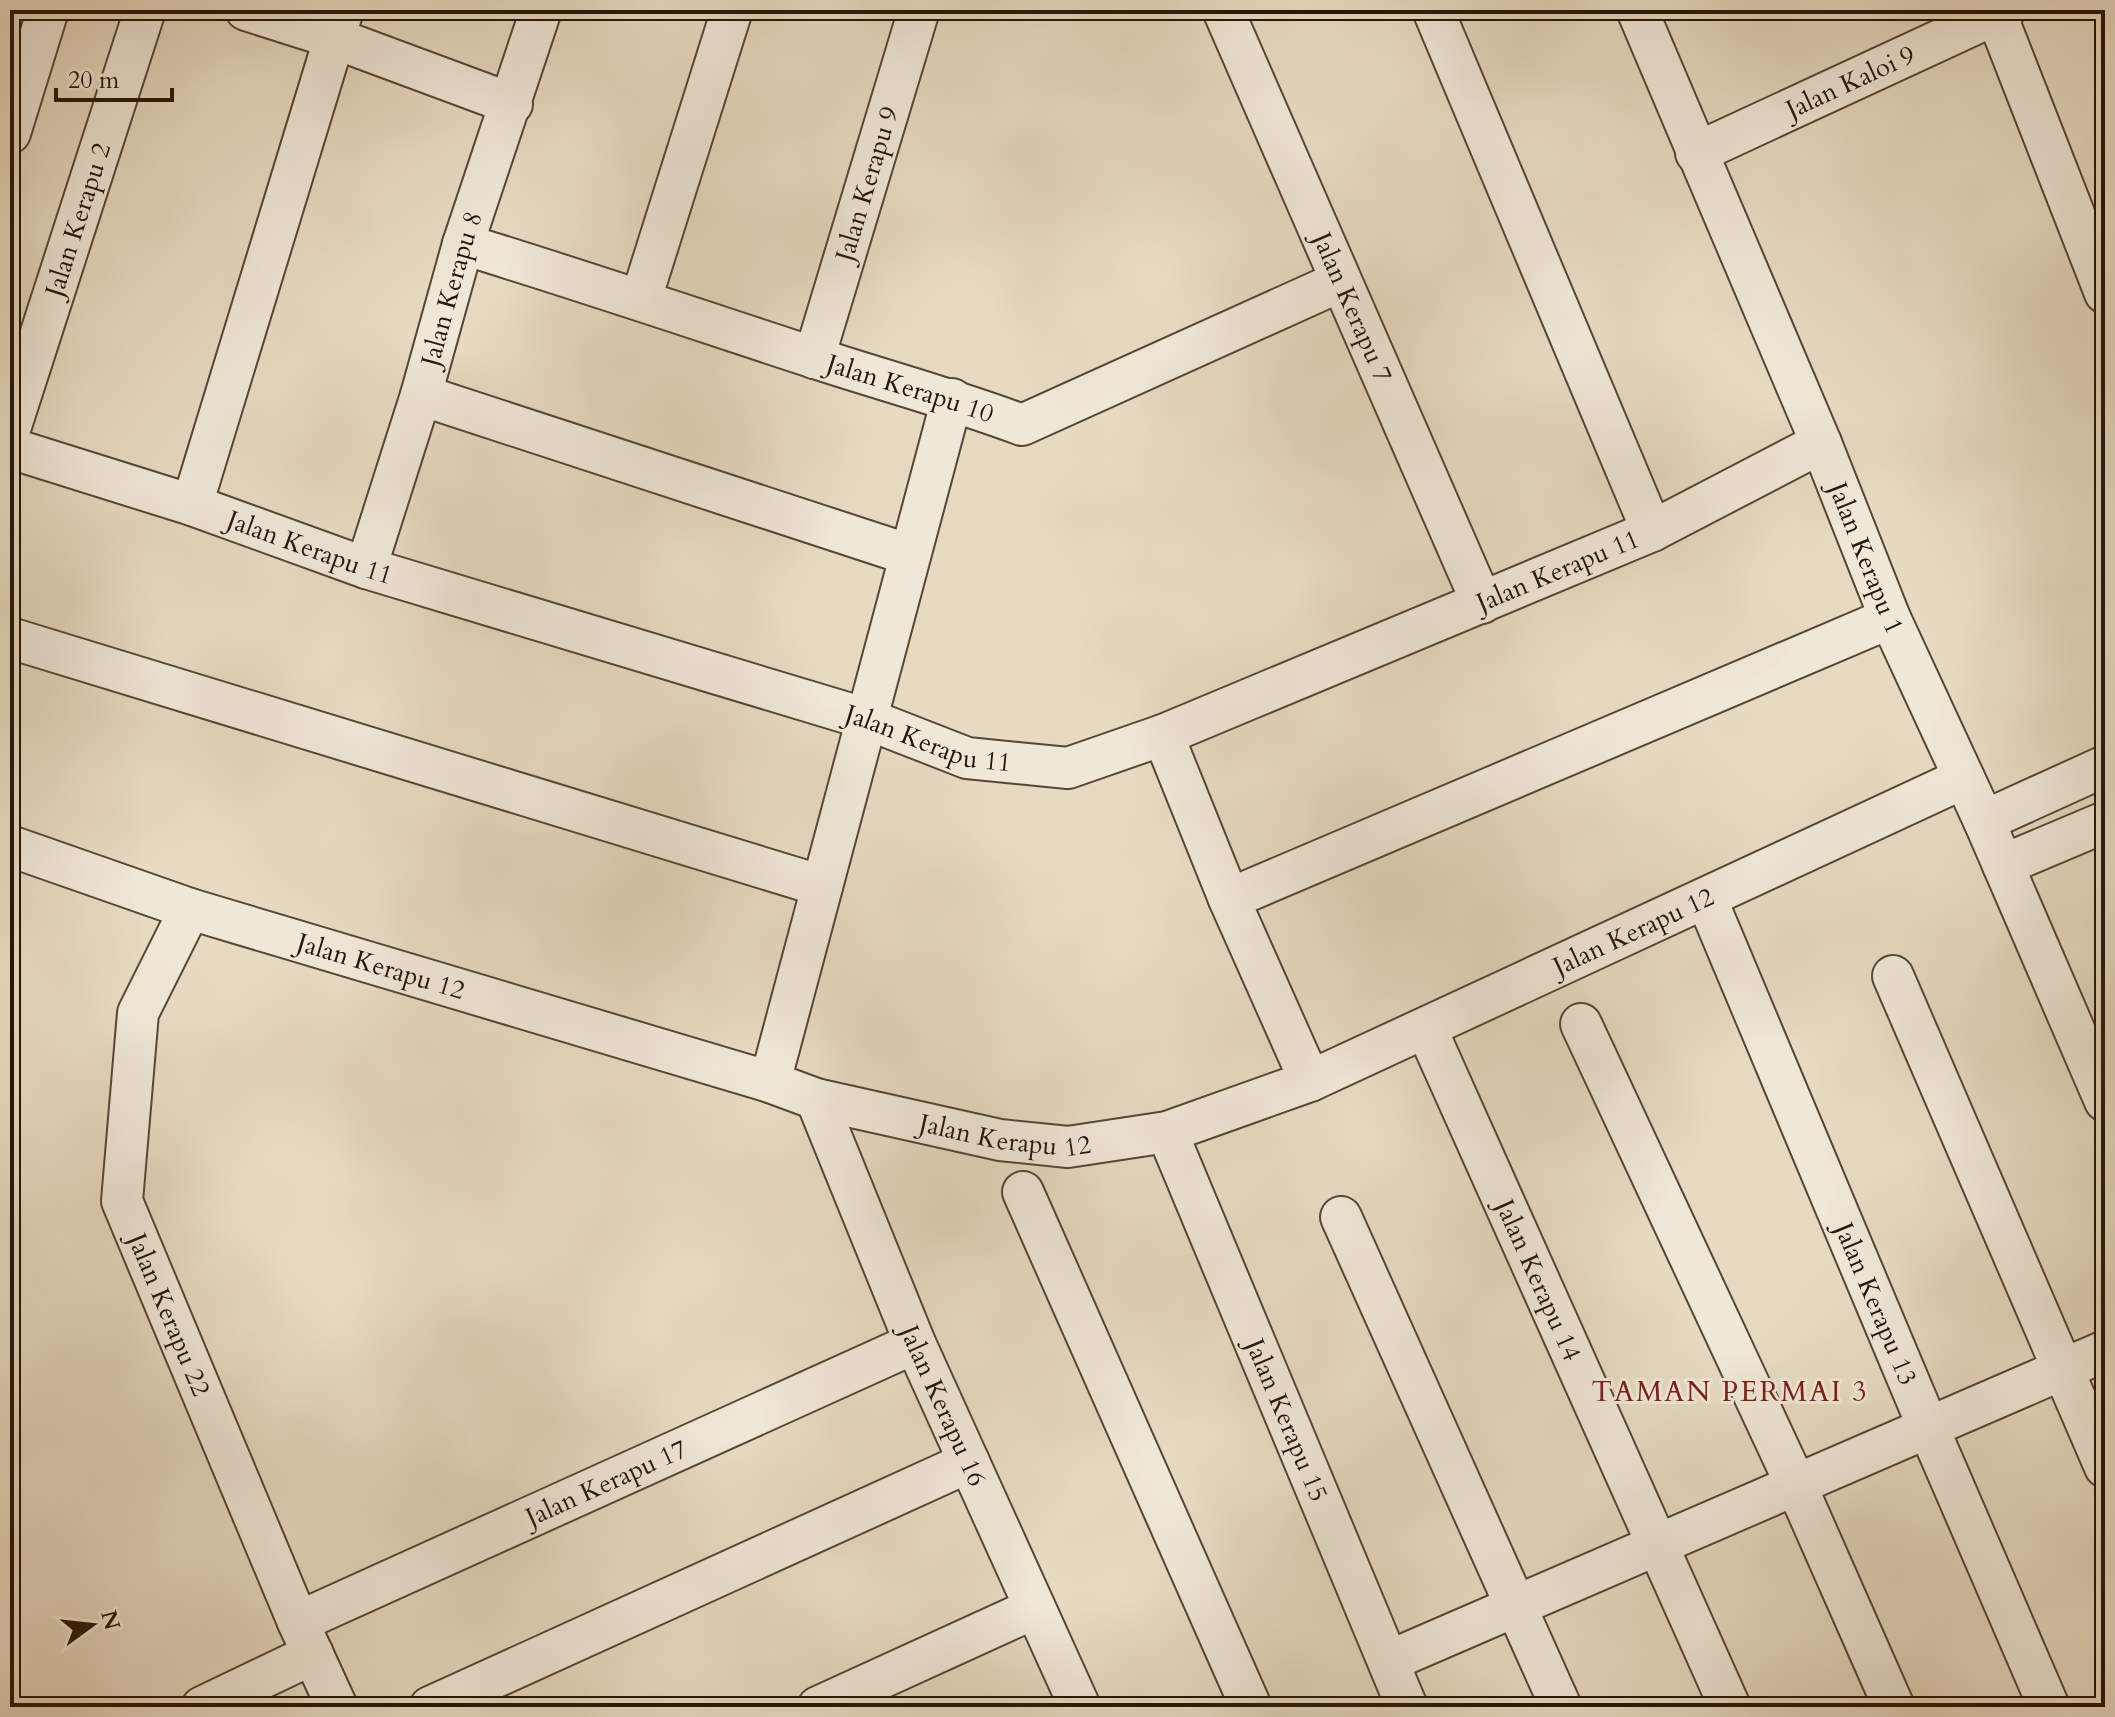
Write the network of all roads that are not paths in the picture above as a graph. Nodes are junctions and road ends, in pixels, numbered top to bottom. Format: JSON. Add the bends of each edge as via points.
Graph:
{"nodes":[{"id":1,"x":48,"y":10,"type":"edge"},
{"id":2,"x":145,"y":10,"type":"edge"},
{"id":3,"x":246,"y":10,"type":"edge"},
{"id":4,"x":541,"y":10,"type":"edge"},
{"id":5,"x":732,"y":10,"type":"edge"},
{"id":6,"x":919,"y":10,"type":"edge"},
{"id":7,"x":1223,"y":10,"type":"edge"},
{"id":8,"x":1433,"y":10,"type":"edge"},
{"id":9,"x":1637,"y":10,"type":"edge"},
{"id":10,"x":2000,"y":12,"type":"edge"},
{"id":11,"x":339,"y":24,"type":"edge"},
{"id":12,"x":512,"y":104,"type":"junction"},
{"id":13,"x":10,"y":133,"type":"edge"},
{"id":14,"x":1696,"y":153,"type":"junction"},
{"id":15,"x":463,"y":244,"type":"junction"},
{"id":16,"x":1341,"y":281,"type":"junction"},
{"id":17,"x":2105,"y":293,"type":"edge"},
{"id":18,"x":641,"y":299,"type":"junction"},
{"id":19,"x":814,"y":358,"type":"junction"},
{"id":20,"x":421,"y":395,"type":"junction"},
{"id":21,"x":952,"y":399,"type":"junction"},
{"id":22,"x":10,"y":429,"type":"edge"},
{"id":23,"x":1821,"y":443,"type":"junction"},
{"id":24,"x":10,"y":448,"type":"edge"},
{"id":25,"x":192,"y":505,"type":"junction"},
{"id":26,"x":1652,"y":531,"type":"junction"},
{"id":27,"x":910,"y":555,"type":"junction"},
{"id":28,"x":366,"y":568,"type":"junction"},
{"id":29,"x":1482,"y":603,"type":"junction"},
{"id":30,"x":1890,"y":618,"type":"junction"},
{"id":31,"x":10,"y":638,"type":"edge"},
{"id":32,"x":867,"y":719,"type":"junction"},
{"id":33,"x":1163,"y":735,"type":"junction"},
{"id":34,"x":2105,"y":766,"type":"edge"},
{"id":35,"x":1964,"y":778,"type":"junction"},
{"id":36,"x":1984,"y":821,"type":"junction"},
{"id":37,"x":2105,"y":822,"type":"edge"},
{"id":38,"x":10,"y":846,"type":"edge"},
{"id":39,"x":2003,"y":865,"type":"junction"},
{"id":40,"x":822,"y":886,"type":"junction"},
{"id":41,"x":1706,"y":898,"type":"junction"},
{"id":42,"x":1229,"y":899,"type":"junction"},
{"id":43,"x":190,"y":909,"type":"junction"},
{"id":44,"x":1893,"y":976,"type":"dead end"},
{"id":45,"x":1581,"y":1024,"type":"dead end"},
{"id":46,"x":1426,"y":1028,"type":"junction"},
{"id":47,"x":1310,"y":1081,"type":"junction"},
{"id":48,"x":770,"y":1082,"type":"junction"},
{"id":49,"x":816,"y":1099,"type":"junction"},
{"id":50,"x":2105,"y":1101,"type":"edge"},
{"id":51,"x":1167,"y":1132,"type":"junction"},
{"id":52,"x":1023,"y":1192,"type":"dead end"},
{"id":53,"x":1341,"y":1217,"type":"dead end"},
{"id":54,"x":915,"y":1343,"type":"junction"},
{"id":55,"x":2105,"y":1351,"type":"edge"},
{"id":56,"x":2063,"y":1370,"type":"junction"},
{"id":57,"x":1928,"y":1427,"type":"junction"},
{"id":58,"x":969,"y":1462,"type":"junction"},
{"id":59,"x":2105,"y":1467,"type":"edge"},
{"id":60,"x":1796,"y":1485,"type":"junction"},
{"id":61,"x":1658,"y":1544,"type":"junction"},
{"id":62,"x":1514,"y":1606,"type":"junction"},
{"id":63,"x":1035,"y":1608,"type":"junction"},
{"id":64,"x":306,"y":1638,"type":"junction"},
{"id":65,"x":1389,"y":1661,"type":"junction"},
{"id":66,"x":1398,"y":1704,"type":"edge"},
{"id":67,"x":202,"y":1707,"type":"edge"},
{"id":68,"x":337,"y":1707,"type":"edge"},
{"id":69,"x":430,"y":1707,"type":"edge"},
{"id":70,"x":818,"y":1707,"type":"edge"},
{"id":71,"x":1080,"y":1707,"type":"edge"},
{"id":72,"x":1251,"y":1707,"type":"edge"},
{"id":73,"x":1561,"y":1707,"type":"edge"},
{"id":74,"x":1730,"y":1707,"type":"edge"},
{"id":75,"x":1894,"y":1707,"type":"edge"},
{"id":76,"x":2049,"y":1707,"type":"edge"}],
"edges":[{"from":1,"to":13,"type":"street"},
{"from":2,"to":22,"type":"street","name":"Jalan Kerapu 2"},
{"from":3,"to":11,"type":"street"},
{"from":4,"to":12,"type":"street","name":"Jalan Kerapu 8"},
{"from":5,"to":18,"type":"street"},
{"from":6,"to":19,"type":"street","name":"Jalan Kerapu 9"},
{"from":7,"to":16,"type":"street","name":"Jalan Kerapu 7"},
{"from":8,"to":26,"type":"street"},
{"from":9,"to":14,"type":"street","name":"Jalan Kerapu 1"},
{"from":10,"to":14,"type":"street","name":"Jalan Kaloi 9"},
{"from":10,"to":17,"type":"street"},
{"from":11,"to":12,"type":"street"},
{"from":11,"to":25,"type":"street"},
{"from":12,"to":15,"type":"street","name":"Jalan Kerapu 8"},
{"from":14,"to":23,"type":"street","name":"Jalan Kerapu 1"},
{"from":15,"to":18,"type":"street","name":"Jalan Kerapu 10"},
{"from":15,"to":20,"type":"street","name":"Jalan Kerapu 8"},
{"from":16,"to":21,"type":"street","name":"Jalan Kerapu 10","via":[[1022,425]]},
{"from":16,"to":29,"type":"street","name":"Jalan Kerapu 7"},
{"from":18,"to":19,"type":"street","name":"Jalan Kerapu 10"},
{"from":19,"to":21,"type":"street","name":"Jalan Kerapu 10"},
{"from":20,"to":27,"type":"street"},
{"from":20,"to":28,"type":"street","name":"Jalan Kerapu 8"},
{"from":21,"to":27,"type":"street"},
{"from":23,"to":26,"type":"street","name":"Jalan Kerapu 11"},
{"from":23,"to":30,"type":"street","name":"Jalan Kerapu 1"},
{"from":24,"to":25,"type":"street","name":"Jalan Kerapu 11"},
{"from":25,"to":28,"type":"street","name":"Jalan Kerapu 11"},
{"from":26,"to":29,"type":"street","name":"Jalan Kerapu 11"},
{"from":27,"to":32,"type":"street"},
{"from":28,"to":32,"type":"street","name":"Jalan Kerapu 11"},
{"from":29,"to":33,"type":"street","name":"Jalan Kerapu 11"},
{"from":30,"to":35,"type":"street","name":"Jalan Kerapu 1"},
{"from":30,"to":42,"type":"street"},
{"from":31,"to":40,"type":"street"},
{"from":32,"to":33,"type":"street","name":"Jalan Kerapu 11","via":[[967,758],[1068,768]]},
{"from":32,"to":40,"type":"street"},
{"from":33,"to":42,"type":"street"},
{"from":34,"to":36,"type":"street"},
{"from":35,"to":36,"type":"street","name":"Jalan Kerapu 1"},
{"from":35,"to":41,"type":"street","name":"Jalan Kerapu 12"},
{"from":36,"to":39,"type":"street","name":"Jalan Kerapu 1"},
{"from":37,"to":39,"type":"street"},
{"from":38,"to":43,"type":"street","name":"Jalan Kerapu 12"},
{"from":39,"to":50,"type":"street","name":"Jalan Kerapu 1"},
{"from":40,"to":48,"type":"street"},
{"from":41,"to":46,"type":"street","name":"Jalan Kerapu 12"},
{"from":41,"to":57,"type":"street","name":"Jalan Kerapu 13"},
{"from":42,"to":47,"type":"street"},
{"from":43,"to":48,"type":"street","name":"Jalan Kerapu 12"},
{"from":43,"to":64,"type":"street","name":"Jalan Kerapu 22","via":[[138,1013],[122,1201]]},
{"from":44,"to":56,"type":"street"},
{"from":45,"to":60,"type":"street"},
{"from":46,"to":47,"type":"street","name":"Jalan Kerapu 12"},
{"from":46,"to":61,"type":"street","name":"Jalan Kerapu 14"},
{"from":47,"to":51,"type":"street","name":"Jalan Kerapu 12"},
{"from":48,"to":49,"type":"street","name":"Jalan Kerapu 12"},
{"from":49,"to":51,"type":"street","name":"Jalan Kerapu 12","via":[[1000,1140],[1054,1146]]},
{"from":49,"to":54,"type":"street","name":"Jalan Kerapu 16"},
{"from":51,"to":65,"type":"street","name":"Jalan Kerapu 15"},
{"from":52,"to":72,"type":"street"},
{"from":53,"to":62,"type":"street"},
{"from":54,"to":58,"type":"street","name":"Jalan Kerapu 16"},
{"from":54,"to":64,"type":"street","name":"Jalan Kerapu 17"},
{"from":55,"to":56,"type":"street"},
{"from":56,"to":57,"type":"street"},
{"from":56,"to":59,"type":"street"},
{"from":57,"to":60,"type":"street"},
{"from":57,"to":76,"type":"street","name":"Jalan Kerapu 13"},
{"from":58,"to":63,"type":"street","name":"Jalan Kerapu 16"},
{"from":58,"to":69,"type":"street"},
{"from":60,"to":61,"type":"street"},
{"from":60,"to":75,"type":"street"},
{"from":61,"to":62,"type":"street"},
{"from":61,"to":74,"type":"street","name":"Jalan Kerapu 14"},
{"from":62,"to":65,"type":"street"},
{"from":62,"to":73,"type":"street"},
{"from":63,"to":70,"type":"street"},
{"from":63,"to":71,"type":"street","name":"Jalan Kerapu 16"},
{"from":64,"to":67,"type":"street","name":"Jalan Kerapu 17"},
{"from":64,"to":68,"type":"street","name":"Jalan Kerapu 22"},
{"from":65,"to":66,"type":"street","name":"Jalan Kerapu 15"}]}
